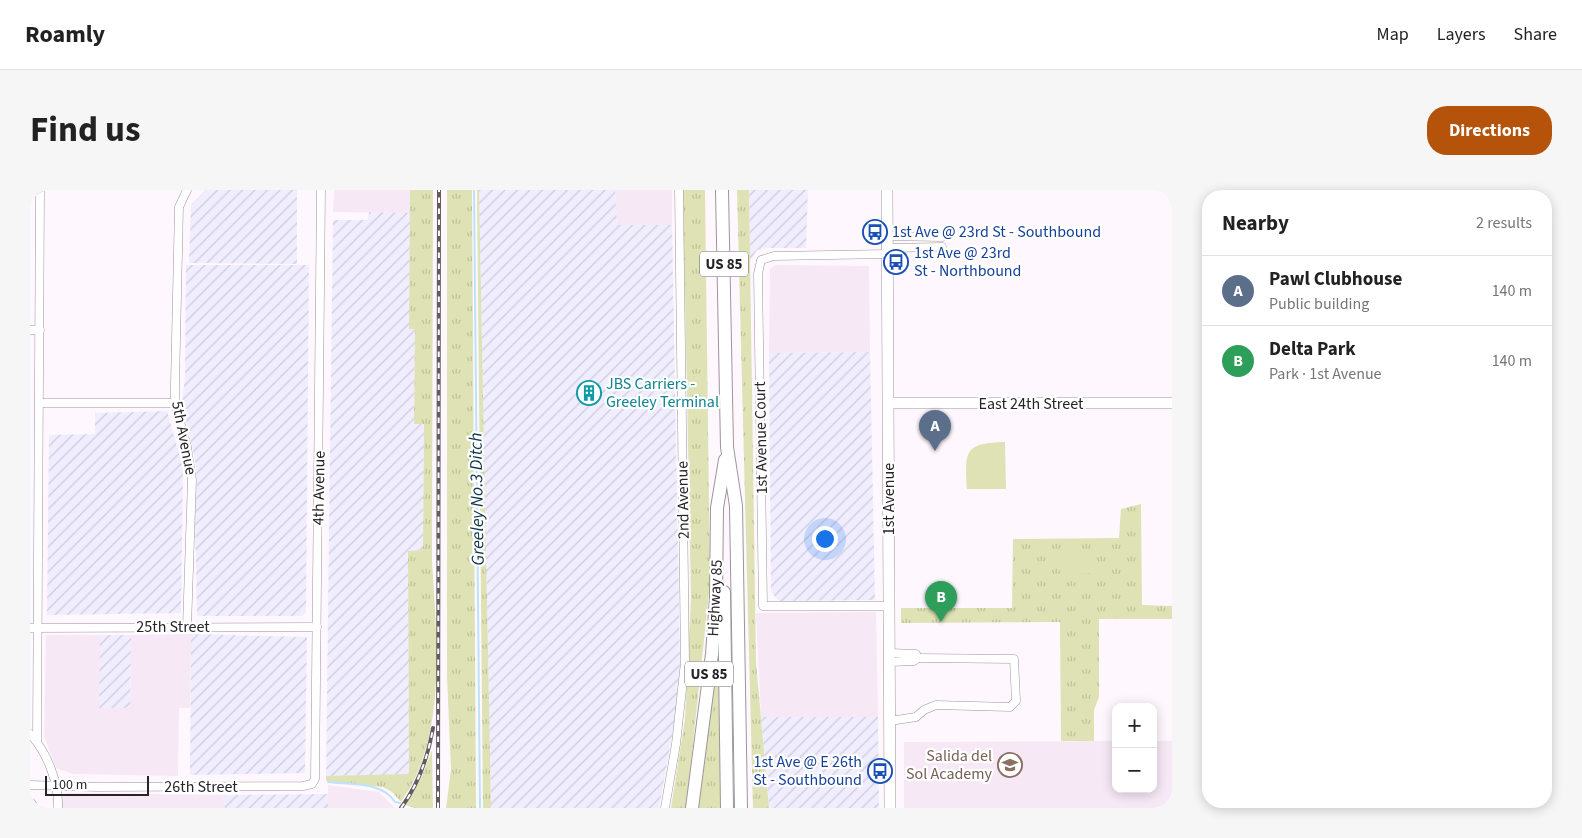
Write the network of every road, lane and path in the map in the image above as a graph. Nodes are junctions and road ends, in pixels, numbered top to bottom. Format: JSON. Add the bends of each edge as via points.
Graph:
{"nodes":[{"id":1,"x":40,"y":190,"type":"edge"},
{"id":2,"x":187,"y":190,"type":"edge"},
{"id":3,"x":321,"y":190,"type":"edge"},
{"id":4,"x":679,"y":190,"type":"edge"},
{"id":5,"x":722,"y":190,"type":"edge"},
{"id":6,"x":887,"y":190,"type":"edge"},
{"id":7,"x":942,"y":237,"type":"dead end"},
{"id":8,"x":887,"y":246,"type":"junction"},
{"id":9,"x":942,"y":247,"type":"dead end"},
{"id":10,"x":30,"y":330,"type":"edge"},
{"id":11,"x":40,"y":330,"type":"junction"},
{"id":12,"x":40,"y":403,"type":"junction"},
{"id":13,"x":175,"y":403,"type":"junction"},
{"id":14,"x":1172,"y":403,"type":"edge"},
{"id":15,"x":889,"y":404,"type":"junction"},
{"id":16,"x":727,"y":447,"type":"junction"},
{"id":17,"x":718,"y":540,"type":"junction"},
{"id":18,"x":889,"y":606,"type":"junction"},
{"id":19,"x":187,"y":627,"type":"junction"},
{"id":20,"x":317,"y":627,"type":"junction"},
{"id":21,"x":30,"y":628,"type":"edge"},
{"id":22,"x":39,"y":628,"type":"junction"},
{"id":23,"x":890,"y":657,"type":"junction"},
{"id":24,"x":890,"y":721,"type":"junction"},
{"id":25,"x":30,"y":734,"type":"edge"},
{"id":26,"x":37,"y":741,"type":"junction"},
{"id":27,"x":312,"y":784,"type":"joint"},
{"id":28,"x":30,"y":785,"type":"edge"},
{"id":29,"x":56,"y":785,"type":"junction"},
{"id":30,"x":742,"y":805,"type":"edge"},
{"id":31,"x":58,"y":808,"type":"edge"},
{"id":32,"x":665,"y":808,"type":"edge"},
{"id":33,"x":692,"y":808,"type":"edge"},
{"id":34,"x":727,"y":808,"type":"edge"},
{"id":35,"x":890,"y":808,"type":"edge"}],
"edges":[{"from":1,"to":11,"type":"street"},
{"from":2,"to":13,"type":"street","name":"5th Avenue","via":[[179,207]]},
{"from":3,"to":20,"type":"street","name":"4th Avenue"},
{"from":4,"to":32,"type":"street","name":"2nd Avenue","via":[[685,662]]},
{"from":5,"to":16,"type":"highway","name":"Highway 85","number":"US 85"},
{"from":6,"to":8,"type":"main road","name":"1st Avenue"},
{"from":7,"to":8,"type":"street"},
{"from":8,"to":9,"type":"street"},
{"from":8,"to":15,"type":"main road","name":"1st Avenue"},
{"from":8,"to":18,"type":"street","name":"1st Avenue Court","via":[[774,256],[762,260],[759,270],[763,606]]},
{"from":10,"to":11,"type":"street"},
{"from":11,"to":12,"type":"street"},
{"from":12,"to":13,"type":"street"},
{"from":12,"to":22,"type":"street"},
{"from":13,"to":19,"type":"street","name":"5th Avenue","via":[[192,480]]},
{"from":14,"to":15,"type":"street","name":"East 24th Street"},
{"from":15,"to":18,"type":"main road","name":"1st Avenue"},
{"from":16,"to":17,"type":"highway","name":"Highway 85","number":"US 85","via":[[717,508]]},
{"from":16,"to":30,"type":"highway","name":"Highway 85","number":"US 85","via":[[736,506]]},
{"from":17,"to":33,"type":"highway","name":"Highway 85","number":"US 85","via":[[712,654]]},
{"from":17,"to":34,"type":"highway","via":[[723,564]]},
{"from":18,"to":23,"type":"main road","name":"1st Avenue"},
{"from":19,"to":20,"type":"street","name":"25th Street"},
{"from":19,"to":22,"type":"street","name":"25th Street"},
{"from":20,"to":27,"type":"street","name":"4th Avenue","via":[[316,770]]},
{"from":21,"to":22,"type":"street","name":"25th Street"},
{"from":22,"to":26,"type":"street"},
{"from":23,"to":24,"type":"main road","name":"1st Avenue"},
{"from":23,"to":24,"type":"street","via":[[916,654],[918,658],[1014,659],[1016,701],[1010,706],[936,706],[924,710],[916,718]]},
{"from":24,"to":35,"type":"main road","name":"1st Avenue"},
{"from":25,"to":26,"type":"street"},
{"from":26,"to":29,"type":"street"},
{"from":27,"to":29,"type":"street","name":"26th Street"},
{"from":28,"to":29,"type":"street","name":"26th Street"},
{"from":29,"to":31,"type":"street"}]}
